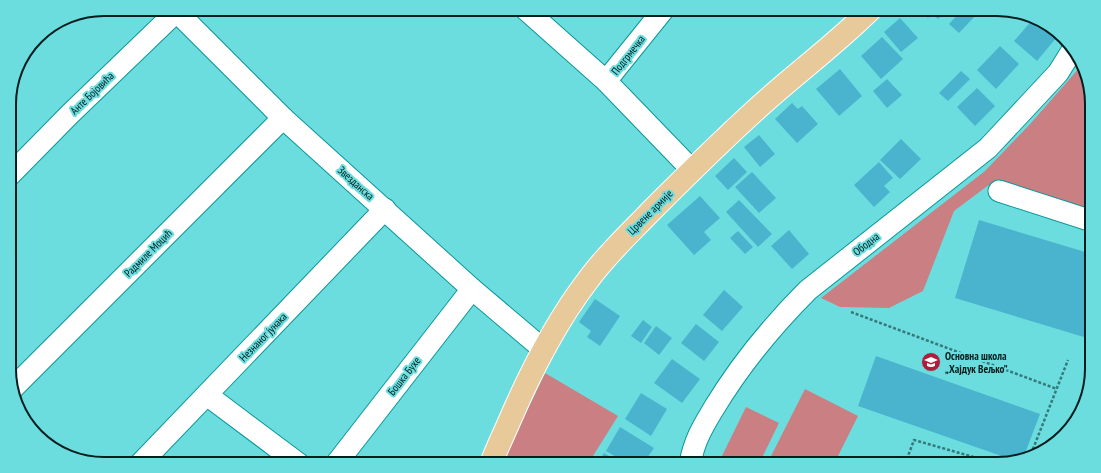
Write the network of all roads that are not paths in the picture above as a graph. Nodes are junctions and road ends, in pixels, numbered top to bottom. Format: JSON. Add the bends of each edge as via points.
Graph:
{"nodes":[{"id":1,"x":169,"y":16,"type":"edge"},
{"id":2,"x":181,"y":16,"type":"edge"},
{"id":3,"x":533,"y":16,"type":"edge"},
{"id":4,"x":658,"y":16,"type":"edge"},
{"id":5,"x":864,"y":16,"type":"edge"},
{"id":6,"x":1069,"y":55,"type":"edge"},
{"id":7,"x":606,"y":81,"type":"junction"},
{"id":8,"x":283,"y":118,"type":"junction"},
{"id":9,"x":16,"y":169,"type":"edge"},
{"id":10,"x":692,"y":170,"type":"junction"},
{"id":11,"x":999,"y":191,"type":"dead end"},
{"id":12,"x":385,"y":209,"type":"junction"},
{"id":13,"x":1085,"y":219,"type":"edge"},
{"id":14,"x":472,"y":289,"type":"junction"},
{"id":15,"x":544,"y":350,"type":"junction"},
{"id":16,"x":18,"y":383,"type":"edge"},
{"id":17,"x":206,"y":395,"type":"junction"},
{"id":18,"x":147,"y":457,"type":"edge"},
{"id":19,"x":290,"y":457,"type":"edge"},
{"id":20,"x":341,"y":457,"type":"edge"},
{"id":21,"x":494,"y":457,"type":"edge"},
{"id":22,"x":692,"y":457,"type":"edge"}],
"edges":[{"from":1,"to":9,"type":"street","name":"Анте Бојовића"},
{"from":2,"to":8,"type":"street","name":"Звезданска"},
{"from":3,"to":7,"type":"street"},
{"from":4,"to":7,"type":"street","name":"Подгрмечка"},
{"from":5,"to":10,"type":"main road","name":"Црвене армије","via":[[768,99]]},
{"from":6,"to":22,"type":"street","name":"Ободна","via":[[1058,73],[988,148],[808,290],[786,312],[728,384],[697,436]]},
{"from":7,"to":10,"type":"street"},
{"from":8,"to":12,"type":"street","name":"Звезданска"},
{"from":8,"to":16,"type":"street","name":"Радмиле Моцић"},
{"from":10,"to":15,"type":"main road","name":"Црвене армије","via":[[606,258],[571,303]]},
{"from":11,"to":13,"type":"street"},
{"from":12,"to":14,"type":"street","name":"Звезданска"},
{"from":12,"to":17,"type":"street","name":"Незнаног јунака"},
{"from":14,"to":15,"type":"street","name":"Звезданска"},
{"from":14,"to":20,"type":"street","name":"Бошка Бухе"},
{"from":15,"to":21,"type":"main road","name":"Црвене армије","via":[[519,398]]},
{"from":17,"to":18,"type":"street","name":"Незнаног јунака"},
{"from":17,"to":19,"type":"street"}]}
